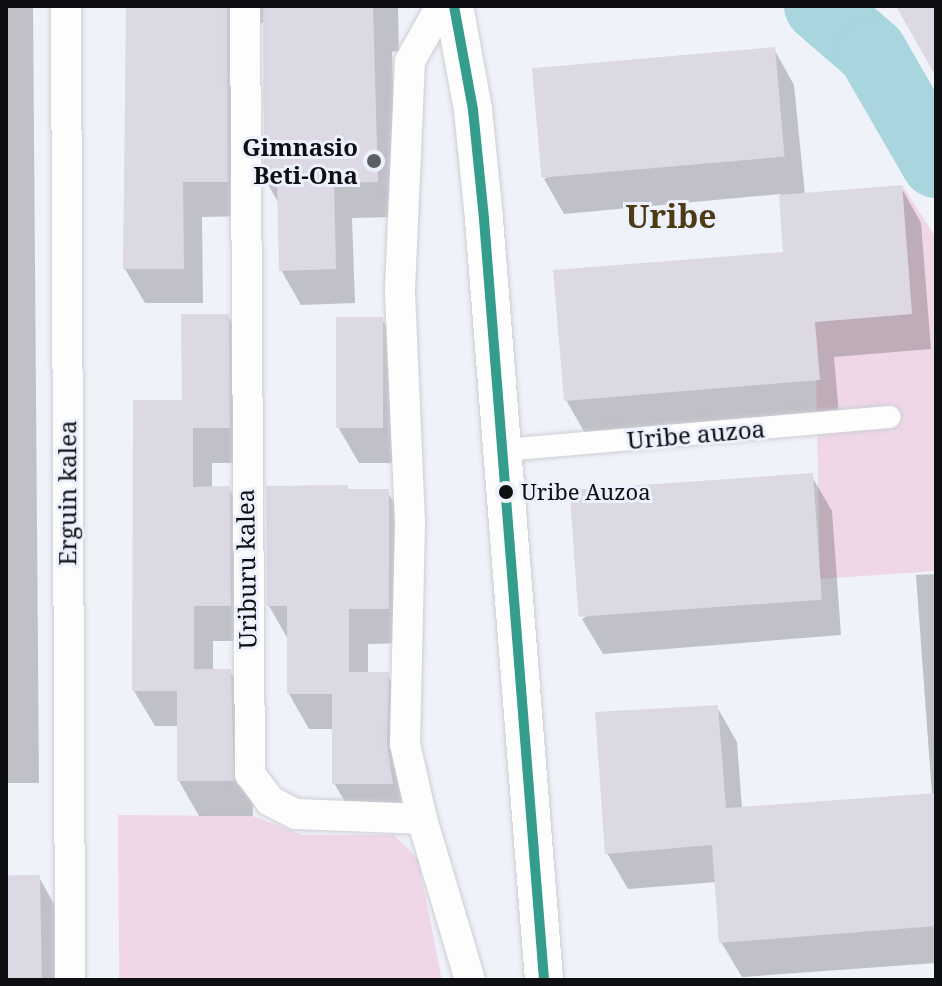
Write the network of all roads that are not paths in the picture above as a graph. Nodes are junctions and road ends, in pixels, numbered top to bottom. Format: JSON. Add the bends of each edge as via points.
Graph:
{"nodes":[{"id":1,"x":66,"y":6,"type":"edge"},
{"id":2,"x":245,"y":6,"type":"edge"},
{"id":3,"x":441,"y":6,"type":"edge"},
{"id":4,"x":454,"y":6,"type":"edge"},
{"id":5,"x":890,"y":417,"type":"dead end"},
{"id":6,"x":503,"y":450,"type":"junction"},
{"id":7,"x":422,"y":819,"type":"junction"},
{"id":8,"x":70,"y":980,"type":"edge"},
{"id":9,"x":470,"y":980,"type":"edge"},
{"id":10,"x":544,"y":980,"type":"edge"}],
"edges":[{"from":1,"to":8,"type":"street","name":"Erguin kalea"},
{"from":2,"to":7,"type":"street","name":"Uriburu kalea","via":[[250,774],[270,801],[296,814]]},
{"from":3,"to":7,"type":"street","via":[[410,61],[400,289],[410,522],[405,744]]},
{"from":4,"to":6,"type":"street","via":[[473,110]]},
{"from":5,"to":6,"type":"street","name":"Uribe auzoa"},
{"from":6,"to":10,"type":"street"},
{"from":7,"to":9,"type":"street"}]}
